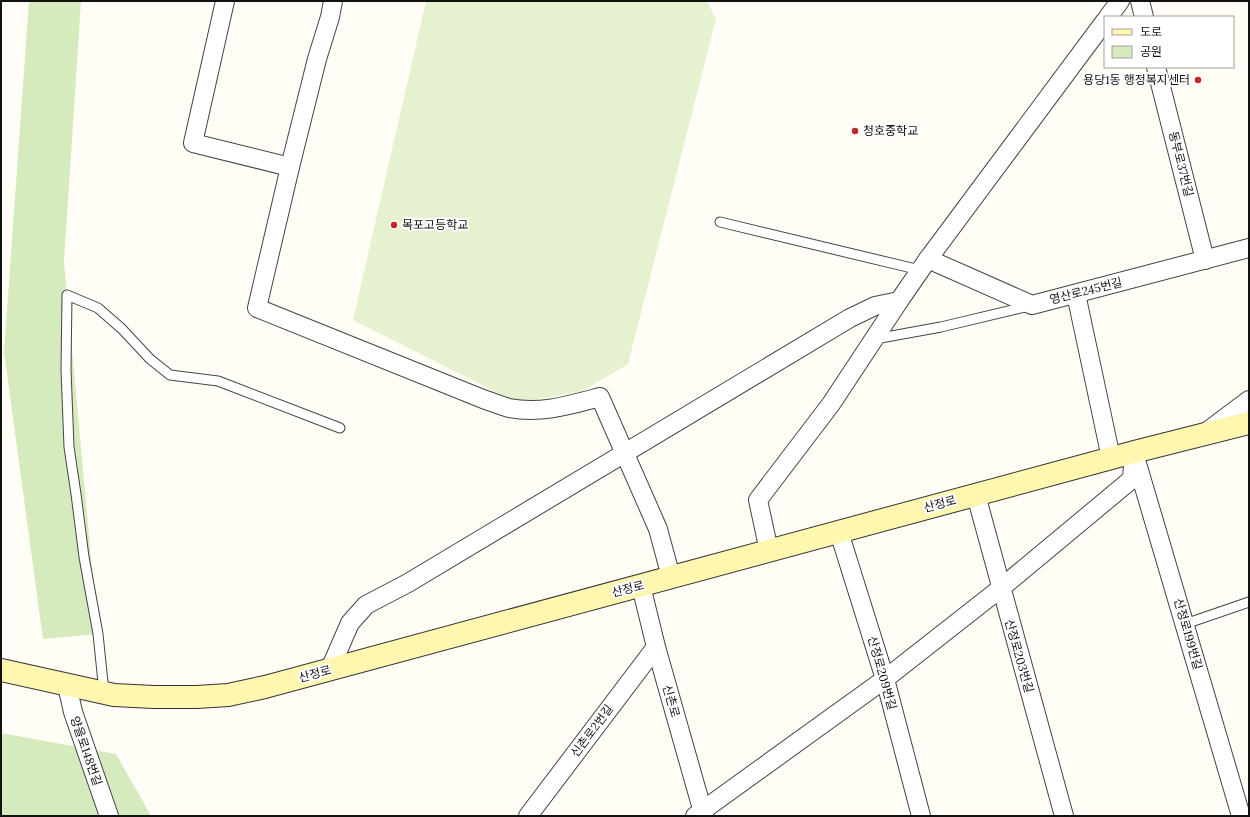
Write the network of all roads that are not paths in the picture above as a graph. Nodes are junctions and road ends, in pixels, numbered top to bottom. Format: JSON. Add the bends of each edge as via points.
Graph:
{"nodes":[{"id":1,"x":225,"y":1,"type":"edge"},
{"id":2,"x":333,"y":1,"type":"edge"},
{"id":3,"x":1120,"y":1,"type":"edge"},
{"id":4,"x":1140,"y":1,"type":"edge"},
{"id":5,"x":1109,"y":16,"type":"edge"},
{"id":6,"x":1144,"y":16,"type":"edge"},
{"id":7,"x":1104,"y":22,"type":"edge"},
{"id":8,"x":1156,"y":68,"type":"edge"},
{"id":9,"x":290,"y":167,"type":"junction"},
{"id":10,"x":720,"y":222,"type":"dead end"},
{"id":11,"x":1249,"y":248,"type":"edge"},
{"id":12,"x":1205,"y":260,"type":"junction"},
{"id":13,"x":924,"y":265,"type":"junction"},
{"id":14,"x":1076,"y":294,"type":"junction"},
{"id":15,"x":899,"y":301,"type":"junction"},
{"id":16,"x":1032,"y":305,"type":"junction"},
{"id":17,"x":874,"y":339,"type":"junction"},
{"id":18,"x":1249,"y":400,"type":"edge"},
{"id":19,"x":1249,"y":423,"type":"edge"},
{"id":20,"x":340,"y":428,"type":"dead end"},
{"id":21,"x":1201,"y":435,"type":"junction"},
{"id":22,"x":625,"y":452,"type":"junction"},
{"id":23,"x":1134,"y":452,"type":"junction"},
{"id":24,"x":1111,"y":458,"type":"junction"},
{"id":25,"x":976,"y":495,"type":"junction"},
{"id":26,"x":839,"y":532,"type":"junction"},
{"id":27,"x":769,"y":551,"type":"junction"},
{"id":28,"x":671,"y":577,"type":"junction"},
{"id":29,"x":641,"y":586,"type":"junction"},
{"id":30,"x":1000,"y":588,"type":"junction"},
{"id":31,"x":1249,"y":602,"type":"edge"},
{"id":32,"x":1185,"y":624,"type":"junction"},
{"id":33,"x":656,"y":647,"type":"junction"},
{"id":34,"x":1,"y":670,"type":"edge"},
{"id":35,"x":330,"y":670,"type":"junction"},
{"id":36,"x":885,"y":679,"type":"junction"},
{"id":37,"x":68,"y":685,"type":"junction"},
{"id":38,"x":105,"y":693,"type":"junction"},
{"id":39,"x":700,"y":814,"type":"edge"},
{"id":40,"x":109,"y":816,"type":"edge"},
{"id":41,"x":528,"y":816,"type":"edge"},
{"id":42,"x":921,"y":816,"type":"edge"},
{"id":43,"x":1064,"y":816,"type":"edge"},
{"id":44,"x":1241,"y":816,"type":"edge"}],
"edges":[{"from":1,"to":9,"type":"street","via":[[193,143]]},
{"from":2,"to":9,"type":"street"},
{"from":3,"to":5,"type":"street"},
{"from":4,"to":6,"type":"street"},
{"from":7,"to":13,"type":"street"},
{"from":8,"to":12,"type":"street","name":"동부로37번길"},
{"from":9,"to":22,"type":"street","via":[[257,308],[509,408],[556,408],[600,397]]},
{"from":10,"to":13,"type":"lane"},
{"from":11,"to":12,"type":"street","name":"영산로245번길"},
{"from":12,"to":14,"type":"street","name":"영산로245번길"},
{"from":13,"to":15,"type":"street"},
{"from":13,"to":16,"type":"street"},
{"from":14,"to":16,"type":"street","name":"영산로245번길"},
{"from":14,"to":24,"type":"street"},
{"from":15,"to":17,"type":"street"},
{"from":15,"to":22,"type":"street","via":[[875,306],[850,318]]},
{"from":16,"to":17,"type":"lane","via":[[941,327]]},
{"from":17,"to":27,"type":"street","via":[[831,404],[758,500]]},
{"from":18,"to":21,"type":"street"},
{"from":19,"to":21,"type":"street","name":"산정로"},
{"from":20,"to":38,"type":"lane","via":[[218,381],[170,375],[98,308],[67,295],[69,447]]},
{"from":21,"to":23,"type":"street","name":"산정로"},
{"from":22,"to":28,"type":"street","via":[[658,528]]},
{"from":22,"to":35,"type":"street","via":[[408,583],[366,605],[350,623]]},
{"from":23,"to":24,"type":"street","name":"산정로"},
{"from":23,"to":30,"type":"street","via":[[1132,479]]},
{"from":23,"to":32,"type":"street","name":"산정로199번길"},
{"from":24,"to":25,"type":"street","name":"산정로"},
{"from":25,"to":26,"type":"street","name":"산정로"},
{"from":25,"to":30,"type":"street","name":"산정로203번길"},
{"from":26,"to":27,"type":"street","name":"산정로"},
{"from":26,"to":36,"type":"street","name":"산정로209번길"},
{"from":27,"to":28,"type":"street","name":"산정로"},
{"from":28,"to":29,"type":"street","name":"산정로"},
{"from":29,"to":33,"type":"street","name":"신촌로"},
{"from":29,"to":35,"type":"street","name":"산정로"},
{"from":30,"to":36,"type":"street"},
{"from":30,"to":43,"type":"street","name":"산정로203번길"},
{"from":31,"to":32,"type":"lane"},
{"from":32,"to":44,"type":"street","name":"산정로199번길"},
{"from":33,"to":39,"type":"street","name":"신촌로"},
{"from":33,"to":41,"type":"street","name":"신촌로2번길"},
{"from":34,"to":37,"type":"street","name":"산정로"},
{"from":35,"to":38,"type":"street","name":"산정로","via":[[228,695],[154,697]]},
{"from":36,"to":39,"type":"street"},
{"from":36,"to":42,"type":"street","name":"산정로209번길"},
{"from":37,"to":38,"type":"street","name":"산정로"},
{"from":37,"to":40,"type":"street","name":"양을로148번길","via":[[73,712]]}]}
